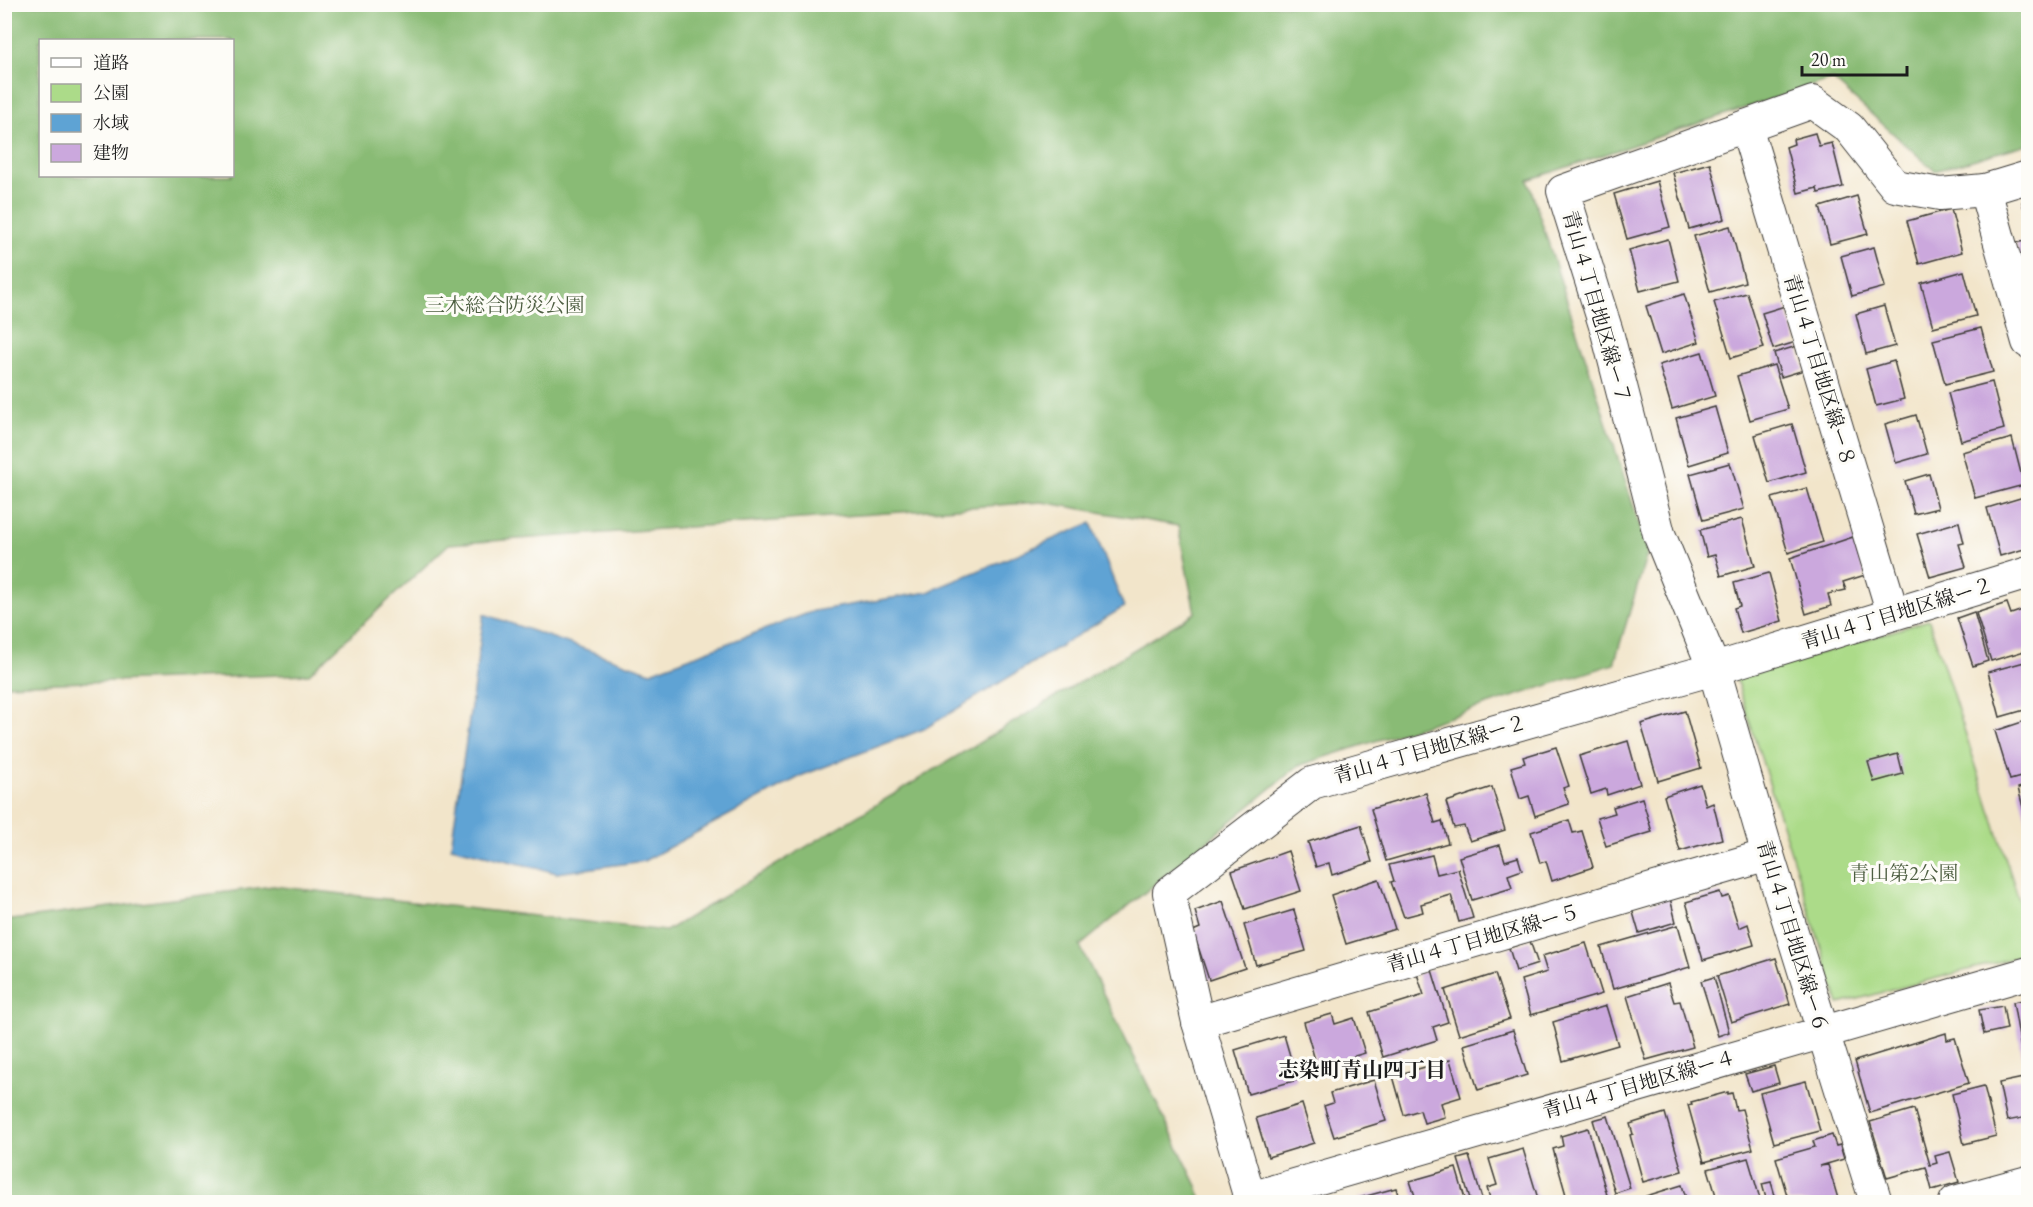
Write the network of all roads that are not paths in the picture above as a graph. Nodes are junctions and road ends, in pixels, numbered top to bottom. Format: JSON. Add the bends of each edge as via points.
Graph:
{"nodes":[{"id":1,"x":1746,"y":126,"type":"junction"},
{"id":2,"x":2028,"y":177,"type":"edge"},
{"id":3,"x":1985,"y":190,"type":"junction"},
{"id":4,"x":2028,"y":342,"type":"edge"},
{"id":5,"x":2028,"y":573,"type":"edge"},
{"id":6,"x":1893,"y":614,"type":"junction"},
{"id":7,"x":1714,"y":669,"type":"junction"},
{"id":8,"x":1768,"y":855,"type":"junction"},
{"id":9,"x":2028,"y":972,"type":"edge"},
{"id":10,"x":1198,"y":1022,"type":"junction"},
{"id":11,"x":1823,"y":1030,"type":"junction"},
{"id":12,"x":2028,"y":1182,"type":"edge"},
{"id":13,"x":1250,"y":1200,"type":"edge"},
{"id":14,"x":1876,"y":1203,"type":"edge"},
{"id":15,"x":1955,"y":1203,"type":"edge"}],
"edges":[{"from":1,"to":3,"type":"street","name":"青山４丁目地区線ー７","via":[[1814,102],[1849,128],[1895,186],[1940,194]]},
{"from":1,"to":6,"type":"street","name":"青山４丁目地区線ー８"},
{"from":1,"to":7,"type":"street","name":"青山４丁目地区線ー７","via":[[1563,191],[1607,332],[1659,534]]},
{"from":2,"to":3,"type":"street"},
{"from":3,"to":4,"type":"street"},
{"from":5,"to":6,"type":"street","name":"青山４丁目地区線ー２"},
{"from":6,"to":7,"type":"street","name":"青山４丁目地区線ー２"},
{"from":7,"to":8,"type":"street","name":"青山４丁目地区線ー６"},
{"from":7,"to":10,"type":"street","name":"青山４丁目地区線ー２","via":[[1312,783],[1169,893]]},
{"from":8,"to":10,"type":"street","name":"青山４丁目地区線ー５"},
{"from":8,"to":11,"type":"street","name":"青山４丁目地区線ー６"},
{"from":9,"to":11,"type":"street","name":"青山４丁目地区線ー４"},
{"from":10,"to":13,"type":"street","name":"青山４丁目地区線ー２"},
{"from":11,"to":13,"type":"street","name":"青山４丁目地区線ー４"},
{"from":11,"to":14,"type":"street","name":"青山４丁目地区線ー６"},
{"from":12,"to":15,"type":"street"}]}
